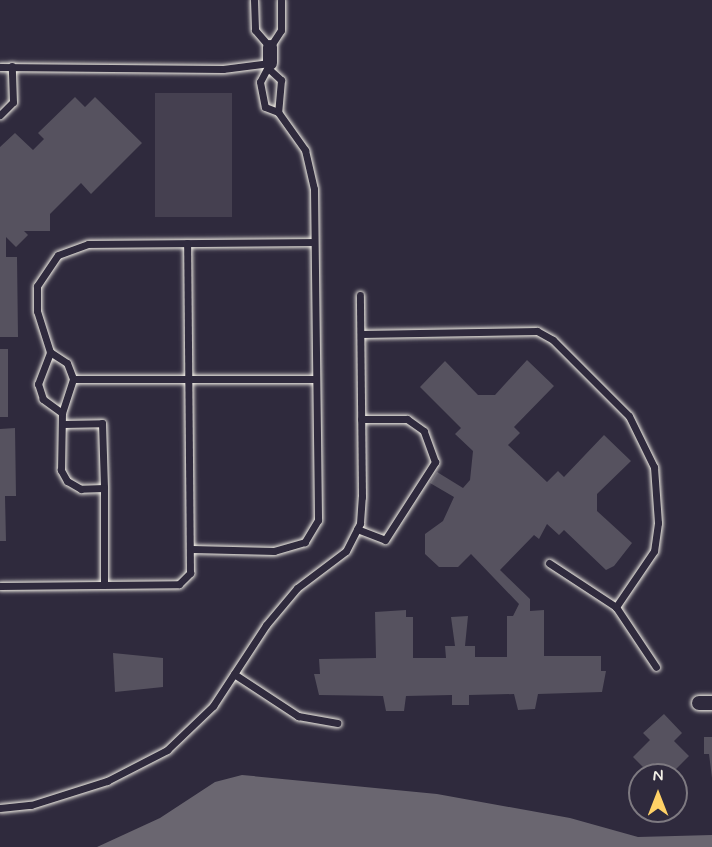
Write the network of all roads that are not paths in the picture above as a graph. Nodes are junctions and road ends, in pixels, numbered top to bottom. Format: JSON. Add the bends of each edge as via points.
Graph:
{"nodes":[{"id":1,"x":254,"y":0,"type":"edge"},
{"id":2,"x":281,"y":0,"type":"edge"},
{"id":3,"x":270,"y":47,"type":"junction"},
{"id":4,"x":12,"y":66,"type":"junction"},
{"id":5,"x":0,"y":67,"type":"edge"},
{"id":6,"x":270,"y":67,"type":"junction"},
{"id":7,"x":278,"y":112,"type":"junction"},
{"id":8,"x":0,"y":115,"type":"edge"},
{"id":9,"x":314,"y":242,"type":"junction"},
{"id":10,"x":187,"y":243,"type":"junction"},
{"id":11,"x":360,"y":295,"type":"dead end"},
{"id":12,"x":360,"y":334,"type":"junction"},
{"id":13,"x":50,"y":352,"type":"junction"},
{"id":14,"x":189,"y":379,"type":"junction"},
{"id":15,"x":315,"y":379,"type":"junction"},
{"id":16,"x":73,"y":380,"type":"junction"},
{"id":17,"x":62,"y":413,"type":"junction"},
{"id":18,"x":361,"y":419,"type":"junction"},
{"id":19,"x":63,"y":424,"type":"junction"},
{"id":20,"x":104,"y":488,"type":"junction"},
{"id":21,"x":357,"y":529,"type":"junction"},
{"id":22,"x":192,"y":549,"type":"junction"},
{"id":23,"x":549,"y":563,"type":"dead end"},
{"id":24,"x":0,"y":585,"type":"edge"},
{"id":25,"x":104,"y":585,"type":"junction"},
{"id":26,"x":616,"y":607,"type":"junction"},
{"id":27,"x":656,"y":667,"type":"dead end"},
{"id":28,"x":234,"y":674,"type":"junction"},
{"id":29,"x":337,"y":723,"type":"dead end"},
{"id":30,"x":0,"y":808,"type":"edge"}],
"edges":[{"from":1,"to":3,"type":"lane","via":[[255,30]]},
{"from":2,"to":3,"type":"lane","via":[[281,30]]},
{"from":3,"to":6,"type":"street"},
{"from":4,"to":5,"type":"lane"},
{"from":4,"to":6,"type":"lane"},
{"from":4,"to":8,"type":"lane","via":[[13,102]]},
{"from":6,"to":7,"type":"lane","via":[[281,80]]},
{"from":6,"to":7,"type":"lane","via":[[260,82],[265,106]]},
{"from":7,"to":9,"type":"lane","via":[[305,150],[314,189]]},
{"from":9,"to":10,"type":"lane"},
{"from":9,"to":15,"type":"lane"},
{"from":10,"to":13,"type":"lane","via":[[88,244],[58,255],[46,267],[36,300]]},
{"from":10,"to":14,"type":"lane"},
{"from":11,"to":12,"type":"lane"},
{"from":12,"to":18,"type":"lane"},
{"from":12,"to":26,"type":"lane","via":[[537,331],[553,340],[629,416],[654,467],[658,523],[654,551]]},
{"from":13,"to":16,"type":"lane","via":[[67,363]]},
{"from":13,"to":17,"type":"lane","via":[[38,384],[43,399]]},
{"from":14,"to":15,"type":"lane"},
{"from":14,"to":16,"type":"lane"},
{"from":14,"to":22,"type":"lane"},
{"from":15,"to":22,"type":"lane","via":[[318,520],[305,542],[274,551]]},
{"from":16,"to":17,"type":"lane"},
{"from":17,"to":19,"type":"lane"},
{"from":18,"to":21,"type":"lane"},
{"from":18,"to":21,"type":"lane","via":[[407,419],[424,431],[435,462],[385,540]]},
{"from":19,"to":20,"type":"lane","via":[[61,470],[67,481],[81,489]]},
{"from":19,"to":20,"type":"lane","via":[[102,423]]},
{"from":20,"to":25,"type":"lane"},
{"from":21,"to":28,"type":"lane","via":[[346,551],[297,588],[266,625]]},
{"from":22,"to":25,"type":"lane","via":[[190,573],[179,584]]},
{"from":23,"to":26,"type":"lane"},
{"from":24,"to":25,"type":"lane"},
{"from":26,"to":27,"type":"lane"},
{"from":28,"to":29,"type":"lane","via":[[298,716]]},
{"from":28,"to":30,"type":"lane","via":[[199,722],[167,750],[106,781],[31,805]]}]}
